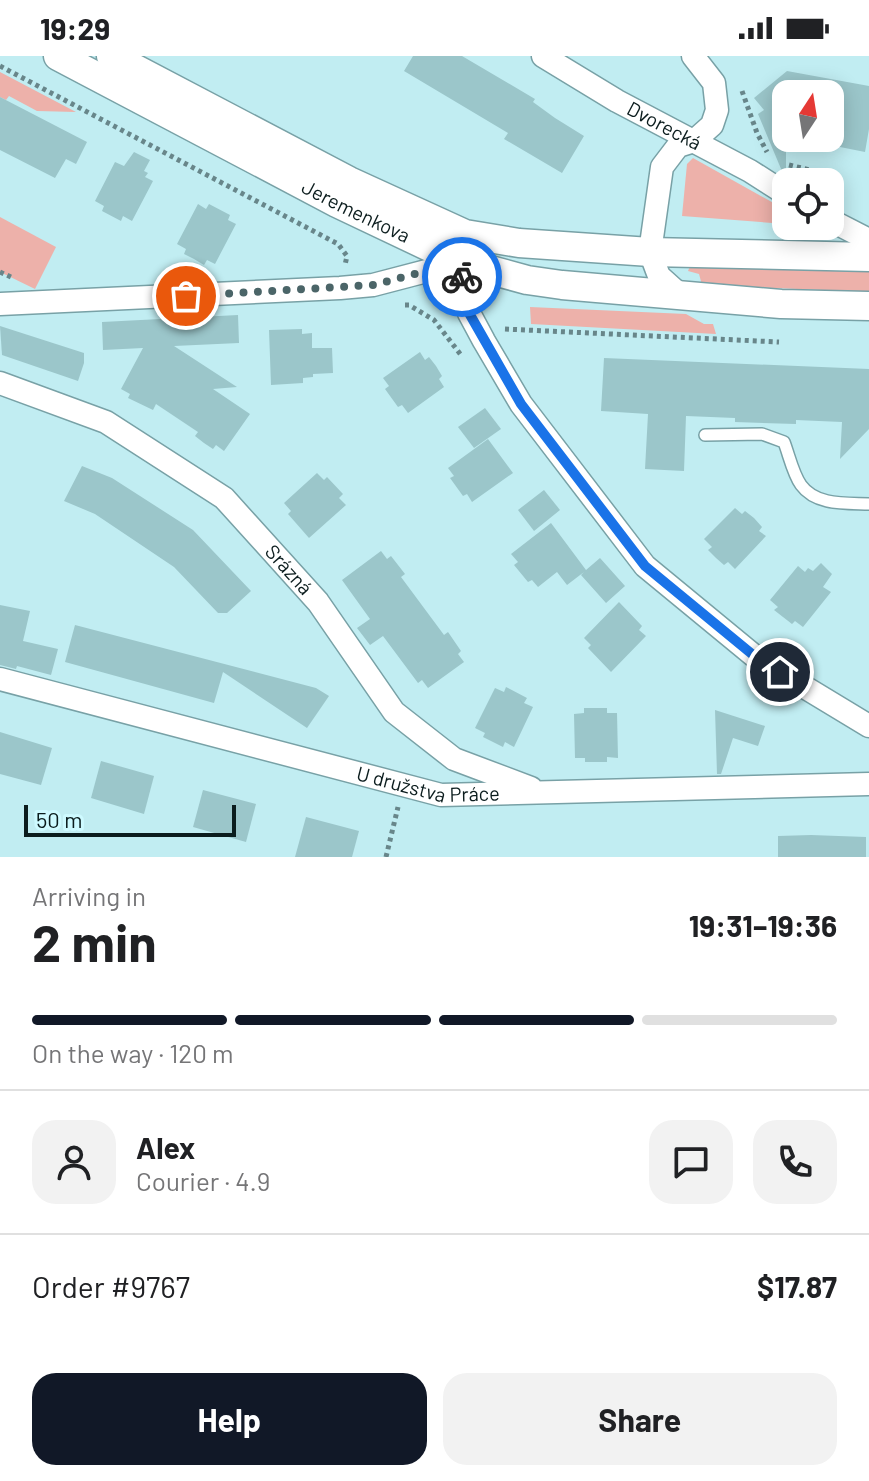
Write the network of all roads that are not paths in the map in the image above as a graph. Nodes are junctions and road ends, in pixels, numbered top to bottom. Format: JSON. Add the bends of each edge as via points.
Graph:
{"nodes":[{"id":1,"x":58,"y":56,"type":"edge"},
{"id":2,"x":111,"y":56,"type":"edge"},
{"id":3,"x":543,"y":56,"type":"edge"},
{"id":4,"x":693,"y":56,"type":"edge"},
{"id":5,"x":694,"y":141,"type":"junction"},
{"id":6,"x":772,"y":186,"type":"edge"},
{"id":7,"x":844,"y":227,"type":"edge"},
{"id":8,"x":465,"y":234,"type":"junction"},
{"id":9,"x":869,"y":240,"type":"edge"},
{"id":10,"x":650,"y":252,"type":"junction"},
{"id":11,"x":869,"y":257,"type":"edge"},
{"id":12,"x":461,"y":262,"type":"junction"},
{"id":13,"x":679,"y":294,"type":"junction"},
{"id":14,"x":0,"y":304,"type":"edge"},
{"id":15,"x":869,"y":306,"type":"edge"},
{"id":16,"x":0,"y":383,"type":"edge"},
{"id":17,"x":705,"y":435,"type":"dead end"},
{"id":18,"x":869,"y":504,"type":"edge"},
{"id":19,"x":0,"y":679,"type":"edge"},
{"id":20,"x":869,"y":726,"type":"edge"},
{"id":21,"x":869,"y":784,"type":"edge"},
{"id":22,"x":543,"y":792,"type":"junction"}],
"edges":[{"from":1,"to":12,"type":"street","name":"Jeremenkova"},
{"from":2,"to":8,"type":"street","name":"Jeremenkova","via":[[349,181]]},
{"from":3,"to":5,"type":"street","name":"Dvorecká"},
{"from":4,"to":5,"type":"street","via":[[714,83],[717,110],[712,125]]},
{"from":5,"to":6,"type":"street","name":"Dvorecká"},
{"from":5,"to":10,"type":"street","via":[[678,146],[662,167]]},
{"from":7,"to":9,"type":"street"},
{"from":8,"to":10,"type":"street","name":"Jeremenkova"},
{"from":8,"to":12,"type":"street"},
{"from":10,"to":11,"type":"street","name":"Jeremenkova"},
{"from":10,"to":13,"type":"street","via":[[659,276]]},
{"from":12,"to":13,"type":"street","name":"Jeremenkova","via":[[527,280]]},
{"from":12,"to":14,"type":"street","via":[[373,285]]},
{"from":12,"to":20,"type":"street","via":[[469,313],[521,404],[645,566],[758,659]]},
{"from":13,"to":15,"type":"street","name":"Jeremenkova"},
{"from":16,"to":22,"type":"street","name":"Srázná","via":[[106,422],[224,498],[318,602],[394,712],[454,759]]},
{"from":17,"to":18,"type":"lane","via":[[762,434],[784,442],[801,485],[815,497]]},
{"from":19,"to":22,"type":"street","name":"U družstva Práce","via":[[441,795]]},
{"from":21,"to":22,"type":"street","name":"U družstva Práce"}]}
